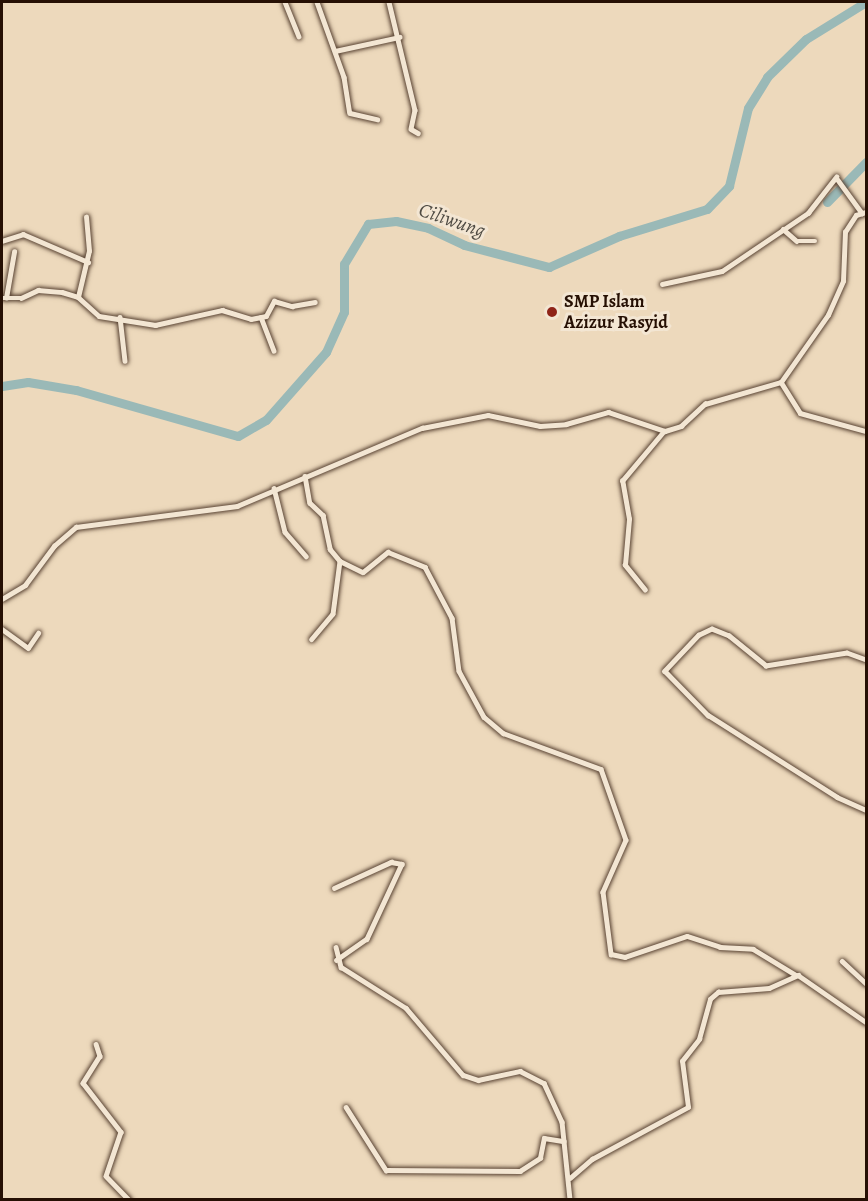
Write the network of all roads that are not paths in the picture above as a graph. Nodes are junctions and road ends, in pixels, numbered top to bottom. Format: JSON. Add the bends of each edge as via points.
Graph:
{"nodes":[{"id":1,"x":285,"y":2,"type":"edge"},
{"id":2,"x":317,"y":2,"type":"edge"},
{"id":3,"x":389,"y":2,"type":"edge"},
{"id":4,"x":299,"y":36,"type":"dead end"},
{"id":5,"x":399,"y":37,"type":"junction"},
{"id":6,"x":335,"y":51,"type":"junction"},
{"id":7,"x":377,"y":119,"type":"dead end"},
{"id":8,"x":418,"y":133,"type":"dead end"},
{"id":9,"x":864,"y":212,"type":"edge"},
{"id":10,"x":86,"y":217,"type":"dead end"},
{"id":11,"x":784,"y":231,"type":"junction"},
{"id":12,"x":2,"y":241,"type":"edge"},
{"id":13,"x":815,"y":241,"type":"dead end"},
{"id":14,"x":14,"y":252,"type":"dead end"},
{"id":15,"x":88,"y":262,"type":"junction"},
{"id":16,"x":662,"y":284,"type":"dead end"},
{"id":17,"x":78,"y":297,"type":"junction"},
{"id":18,"x":4,"y":298,"type":"edge"},
{"id":19,"x":315,"y":302,"type":"dead end"},
{"id":20,"x":120,"y":317,"type":"junction"},
{"id":21,"x":261,"y":317,"type":"junction"},
{"id":22,"x":274,"y":351,"type":"dead end"},
{"id":23,"x":125,"y":361,"type":"dead end"},
{"id":24,"x":781,"y":382,"type":"junction"},
{"id":25,"x":867,"y":430,"type":"edge"},
{"id":26,"x":664,"y":431,"type":"junction"},
{"id":27,"x":305,"y":476,"type":"junction"},
{"id":28,"x":274,"y":488,"type":"junction"},
{"id":29,"x":306,"y":556,"type":"dead end"},
{"id":30,"x":340,"y":561,"type":"junction"},
{"id":31,"x":645,"y":591,"type":"dead end"},
{"id":32,"x":2,"y":599,"type":"edge"},
{"id":33,"x":2,"y":629,"type":"edge"},
{"id":34,"x":38,"y":633,"type":"dead end"},
{"id":35,"x":312,"y":639,"type":"dead end"},
{"id":36,"x":867,"y":660,"type":"edge"},
{"id":37,"x":867,"y":810,"type":"edge"},
{"id":38,"x":334,"y":888,"type":"dead end"},
{"id":39,"x":336,"y":947,"type":"dead end"},
{"id":40,"x":337,"y":960,"type":"junction"},
{"id":41,"x":842,"y":961,"type":"dead end"},
{"id":42,"x":796,"y":975,"type":"junction"},
{"id":43,"x":867,"y":982,"type":"edge"},
{"id":44,"x":867,"y":1022,"type":"edge"},
{"id":45,"x":96,"y":1044,"type":"dead end"},
{"id":46,"x":346,"y":1107,"type":"dead end"},
{"id":47,"x":564,"y":1141,"type":"junction"},
{"id":48,"x":570,"y":1178,"type":"junction"},
{"id":49,"x":129,"y":1200,"type":"edge"},
{"id":50,"x":570,"y":1200,"type":"edge"}],
"edges":[{"from":1,"to":4,"type":"street"},
{"from":2,"to":6,"type":"street"},
{"from":3,"to":5,"type":"street"},
{"from":5,"to":6,"type":"street"},
{"from":5,"to":8,"type":"street","via":[[415,110],[411,129]]},
{"from":6,"to":7,"type":"street","via":[[350,114]]},
{"from":9,"to":11,"type":"street","via":[[838,181],[817,206]]},
{"from":9,"to":24,"type":"street","via":[[845,231],[843,281],[828,315]]},
{"from":10,"to":15,"type":"street"},
{"from":11,"to":13,"type":"street"},
{"from":11,"to":16,"type":"street","via":[[716,274]]},
{"from":12,"to":15,"type":"street","via":[[23,234]]},
{"from":14,"to":18,"type":"street"},
{"from":15,"to":17,"type":"street"},
{"from":17,"to":18,"type":"street","via":[[38,290]]},
{"from":17,"to":20,"type":"street","via":[[96,315]]},
{"from":19,"to":21,"type":"street","via":[[292,306],[274,301]]},
{"from":20,"to":21,"type":"street","via":[[162,325],[222,310],[241,319]]},
{"from":20,"to":23,"type":"street"},
{"from":21,"to":22,"type":"street"},
{"from":24,"to":25,"type":"street","via":[[800,413]]},
{"from":24,"to":26,"type":"street","via":[[705,404],[681,426]]},
{"from":26,"to":27,"type":"street","via":[[611,412],[542,426],[511,416],[458,418],[402,434]]},
{"from":26,"to":31,"type":"street","via":[[622,481],[629,519],[625,565]]},
{"from":27,"to":28,"type":"street"},
{"from":27,"to":30,"type":"street","via":[[310,503],[322,515],[330,549]]},
{"from":28,"to":29,"type":"street","via":[[285,532]]},
{"from":28,"to":32,"type":"street","via":[[229,508],[76,527],[54,546],[23,587]]},
{"from":30,"to":35,"type":"street","via":[[333,614]]},
{"from":30,"to":42,"type":"street","via":[[363,572],[388,552],[425,567],[448,609],[459,644],[458,669],[483,716],[501,732],[601,769],[626,840],[603,892],[611,954],[627,956],[687,936],[717,946],[753,948]]},
{"from":33,"to":34,"type":"street","via":[[28,648]]},
{"from":36,"to":37,"type":"street","via":[[847,653],[766,666],[712,629],[699,635],[665,671],[708,715],[837,797]]},
{"from":38,"to":40,"type":"street","via":[[391,862],[402,864],[367,939]]},
{"from":39,"to":40,"type":"street"},
{"from":40,"to":47,"type":"street","via":[[347,972],[406,1008],[466,1078],[517,1071],[541,1080],[557,1107]]},
{"from":41,"to":43,"type":"street"},
{"from":42,"to":44,"type":"street"},
{"from":42,"to":48,"type":"street","via":[[769,988],[729,989],[713,996],[699,1039],[681,1061],[688,1107],[592,1159]]},
{"from":45,"to":49,"type":"street","via":[[100,1056],[83,1083],[121,1132],[106,1176]]},
{"from":46,"to":47,"type":"street","via":[[386,1170],[520,1171],[540,1158],[544,1138]]},
{"from":47,"to":48,"type":"street"},
{"from":48,"to":50,"type":"street"}]}
